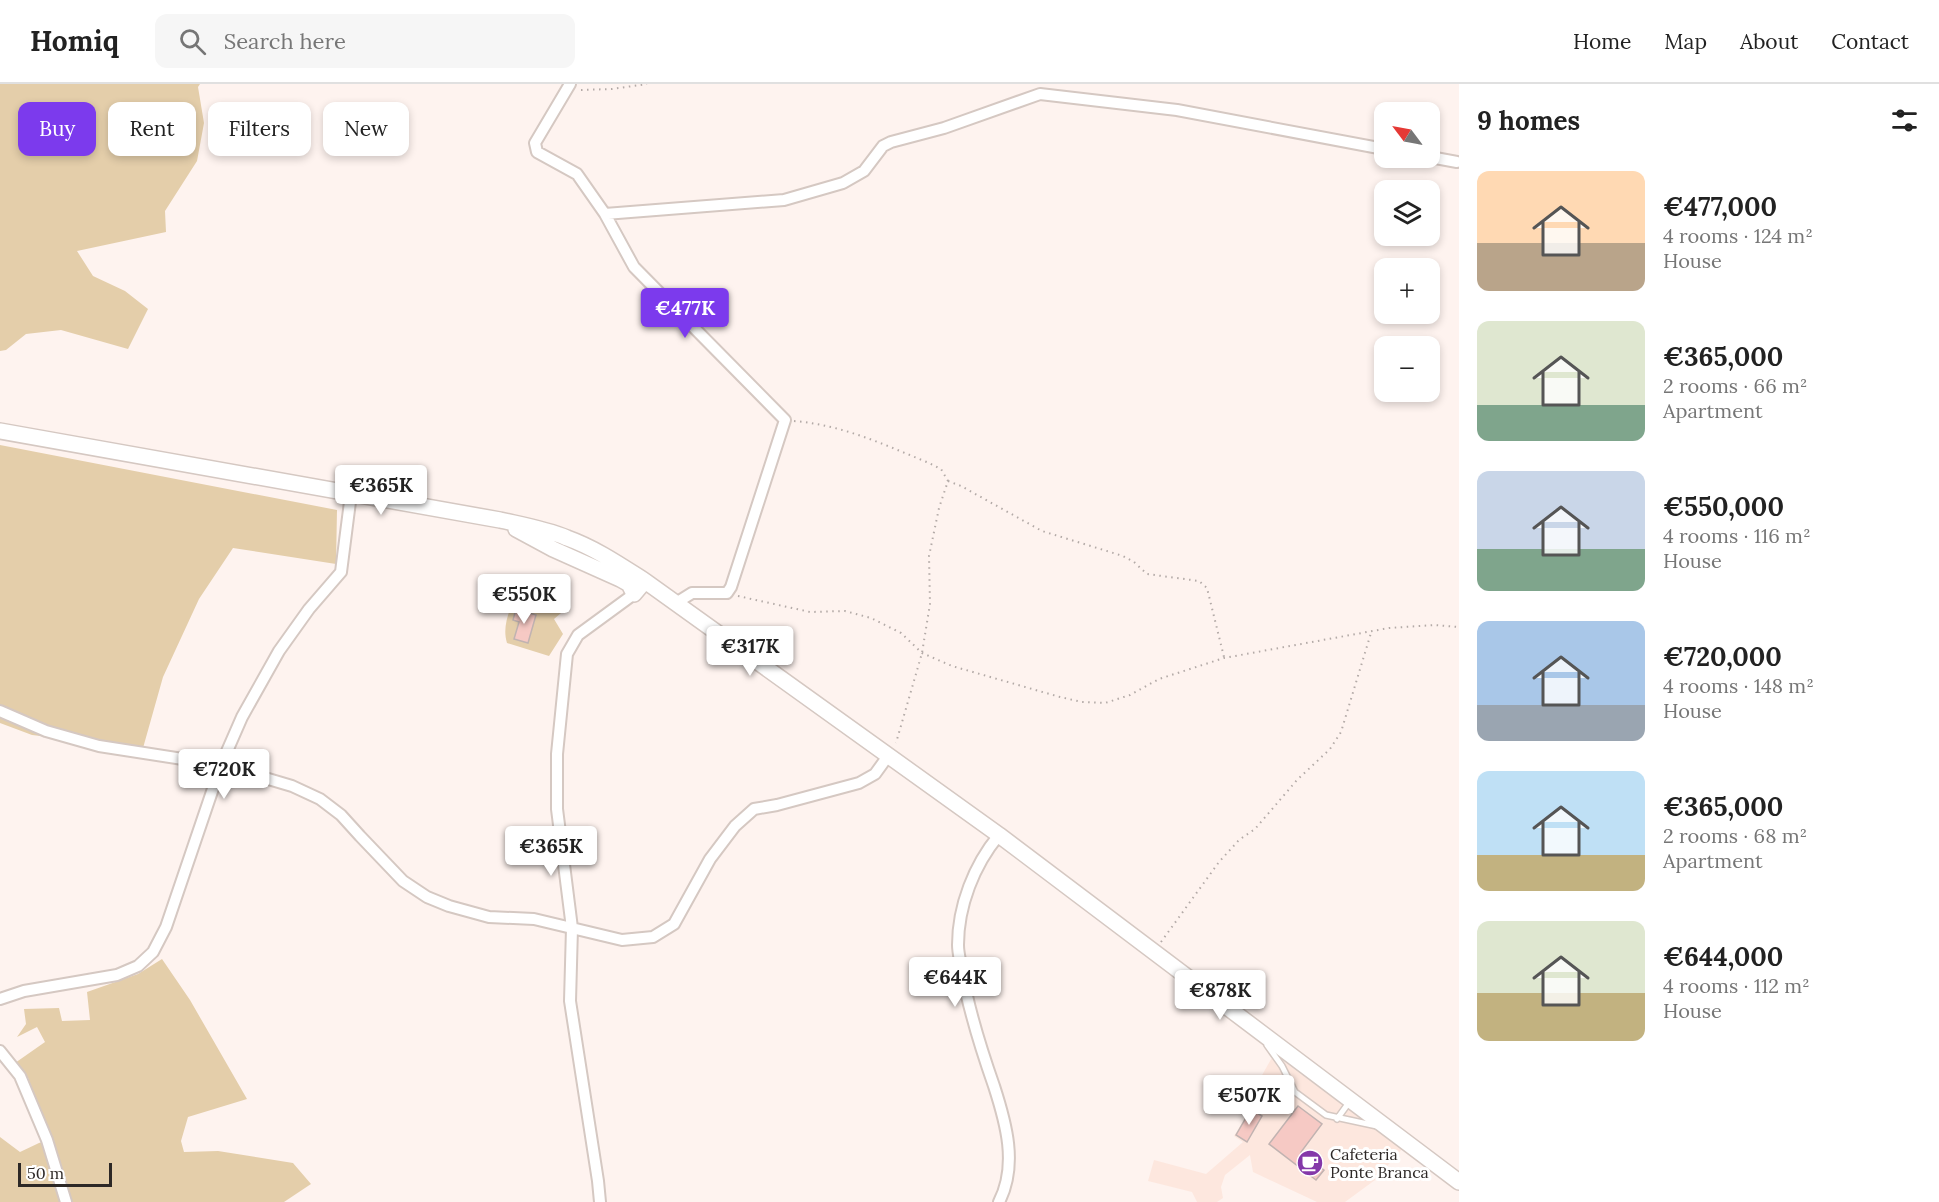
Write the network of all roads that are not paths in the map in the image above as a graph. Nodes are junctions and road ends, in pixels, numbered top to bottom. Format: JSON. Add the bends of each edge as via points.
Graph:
{"nodes":[{"id":1,"x":1058,"y":84,"type":"edge"},
{"id":2,"x":569,"y":86,"type":"edge"},
{"id":3,"x":1050,"y":94,"type":"junction"},
{"id":4,"x":1374,"y":147,"type":"edge"},
{"id":5,"x":1440,"y":159,"type":"edge"},
{"id":6,"x":1457,"y":162,"type":"dead end"},
{"id":7,"x":605,"y":214,"type":"junction"},
{"id":8,"x":0,"y":430,"type":"edge"},
{"id":9,"x":351,"y":494,"type":"junction"},
{"id":10,"x":500,"y":520,"type":"junction"},
{"id":11,"x":645,"y":581,"type":"junction"},
{"id":12,"x":634,"y":594,"type":"junction"},
{"id":13,"x":676,"y":603,"type":"junction"},
{"id":14,"x":0,"y":711,"type":"edge"},
{"id":15,"x":888,"y":756,"type":"junction"},
{"id":16,"x":221,"y":765,"type":"junction"},
{"id":17,"x":999,"y":836,"type":"junction"},
{"id":18,"x":572,"y":928,"type":"junction"},
{"id":19,"x":0,"y":999,"type":"edge"},
{"id":20,"x":1255,"y":1028,"type":"junction"},
{"id":21,"x":0,"y":1051,"type":"edge"},
{"id":22,"x":1351,"y":1100,"type":"junction"},
{"id":23,"x":1337,"y":1119,"type":"junction"},
{"id":24,"x":1388,"y":1128,"type":"junction"},
{"id":25,"x":1459,"y":1182,"type":"edge"},
{"id":26,"x":66,"y":1202,"type":"edge"},
{"id":27,"x":600,"y":1202,"type":"edge"},
{"id":28,"x":999,"y":1202,"type":"edge"}],
"edges":[{"from":1,"to":3,"type":"street"},
{"from":2,"to":7,"type":"street","via":[[535,143],[537,152],[577,174]]},
{"from":3,"to":4,"type":"street","via":[[1177,110]]},
{"from":3,"to":7,"type":"street","via":[[891,142],[883,146],[864,171],[843,183],[784,200]]},
{"from":5,"to":6,"type":"street"},
{"from":7,"to":13,"type":"street","via":[[634,267],[785,420],[727,593],[692,593]]},
{"from":8,"to":9,"type":"main road"},
{"from":9,"to":10,"type":"main road"},
{"from":9,"to":16,"type":"street","via":[[341,572],[279,651],[242,717]]},
{"from":10,"to":11,"type":"main road","via":[[566,537]]},
{"from":10,"to":12,"type":"main road","via":[[620,579],[629,584]]},
{"from":11,"to":12,"type":"main road"},
{"from":11,"to":13,"type":"main road"},
{"from":12,"to":18,"type":"street","via":[[578,635],[567,654],[556,808]]},
{"from":13,"to":15,"type":"main road"},
{"from":14,"to":16,"type":"street","via":[[46,731],[99,746]]},
{"from":15,"to":17,"type":"main road"},
{"from":15,"to":18,"type":"street","via":[[875,774],[859,783],[754,809],[735,826],[710,859],[674,924],[652,937],[622,940]]},
{"from":16,"to":18,"type":"street","via":[[292,786],[320,800],[341,814],[404,881],[427,897],[489,917],[534,919]]},
{"from":16,"to":19,"type":"street","via":[[166,927],[153,952],[138,966],[117,975],[24,991]]},
{"from":17,"to":20,"type":"main road"},
{"from":17,"to":28,"type":"street","via":[[985,852],[972,880],[961,915],[958,946],[966,993],[1009,1144]]},
{"from":18,"to":27,"type":"street","via":[[570,1001]]},
{"from":20,"to":22,"type":"main road"},
{"from":20,"to":23,"type":"lane","via":[[1282,1066],[1294,1092]]},
{"from":21,"to":26,"type":"street","via":[[20,1076],[47,1140]]},
{"from":22,"to":23,"type":"lane"},
{"from":22,"to":24,"type":"main road"},
{"from":23,"to":24,"type":"lane"},
{"from":24,"to":25,"type":"main road"}]}
